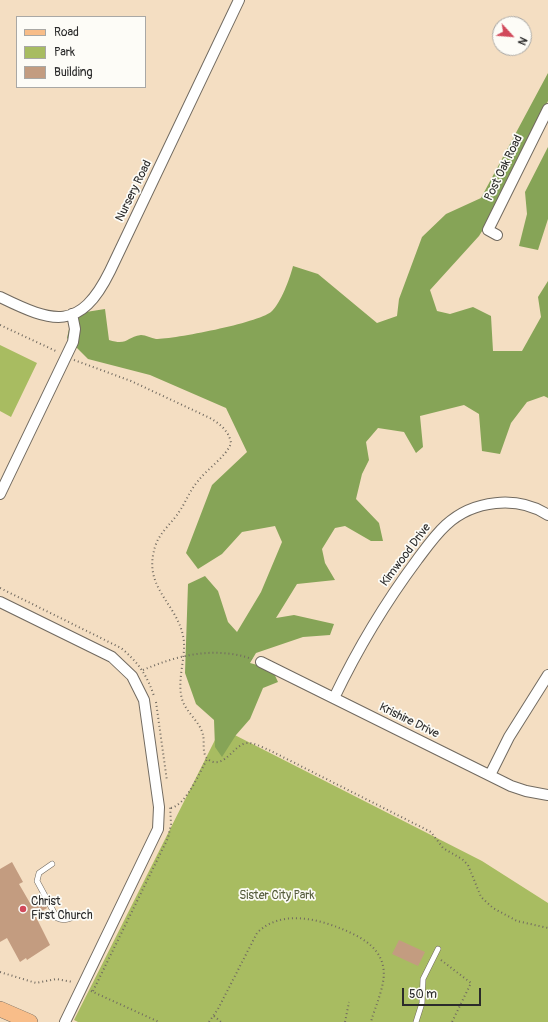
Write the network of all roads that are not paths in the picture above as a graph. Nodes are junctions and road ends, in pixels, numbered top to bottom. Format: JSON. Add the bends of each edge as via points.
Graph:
{"nodes":[{"id":1,"x":239,"y":0,"type":"edge"},
{"id":2,"x":548,"y":109,"type":"edge"},
{"id":3,"x":497,"y":235,"type":"dead end"},
{"id":4,"x":0,"y":297,"type":"edge"},
{"id":5,"x":72,"y":314,"type":"junction"},
{"id":6,"x":0,"y":494,"type":"edge"},
{"id":7,"x":548,"y":515,"type":"edge"},
{"id":8,"x":0,"y":602,"type":"edge"},
{"id":9,"x":261,"y":662,"type":"road end"},
{"id":10,"x":548,"y":675,"type":"edge"},
{"id":11,"x":334,"y":698,"type":"junction"},
{"id":12,"x":490,"y":775,"type":"junction"},
{"id":13,"x":548,"y":795,"type":"edge"},
{"id":14,"x":52,"y":864,"type":"dead end"},
{"id":15,"x":79,"y":914,"type":"dead end"},
{"id":16,"x":438,"y":949,"type":"dead end"},
{"id":17,"x":0,"y":1009,"type":"edge"},
{"id":18,"x":30,"y":1022,"type":"edge"},
{"id":19,"x":66,"y":1022,"type":"edge"},
{"id":20,"x":416,"y":1022,"type":"edge"}],
"edges":[{"from":1,"to":5,"type":"street","name":"Nursery Road","via":[[102,287],[95,299]]},
{"from":2,"to":3,"type":"street","name":"Post Oak Road","via":[[488,230]]},
{"from":4,"to":5,"type":"street","name":"Nursery Road","via":[[42,316]]},
{"from":5,"to":6,"type":"street","via":[[74,342]]},
{"from":7,"to":11,"type":"street","name":"Kimwood Drive","via":[[531,507],[486,504],[470,509],[446,525],[384,607]]},
{"from":8,"to":19,"type":"street","via":[[112,657],[132,676],[144,700],[159,807],[158,829]]},
{"from":9,"to":11,"type":"street","name":"Krishire Drive"},
{"from":10,"to":12,"type":"street","via":[[509,737]]},
{"from":11,"to":12,"type":"street","name":"Krishire Drive"},
{"from":12,"to":13,"type":"street","name":"Krishire Drive","via":[[526,791]]},
{"from":14,"to":15,"type":"lane","via":[[39,873],[37,881],[58,918],[69,920]]},
{"from":16,"to":20,"type":"lane","via":[[424,979],[422,1003]]},
{"from":17,"to":18,"type":"main road"}]}
